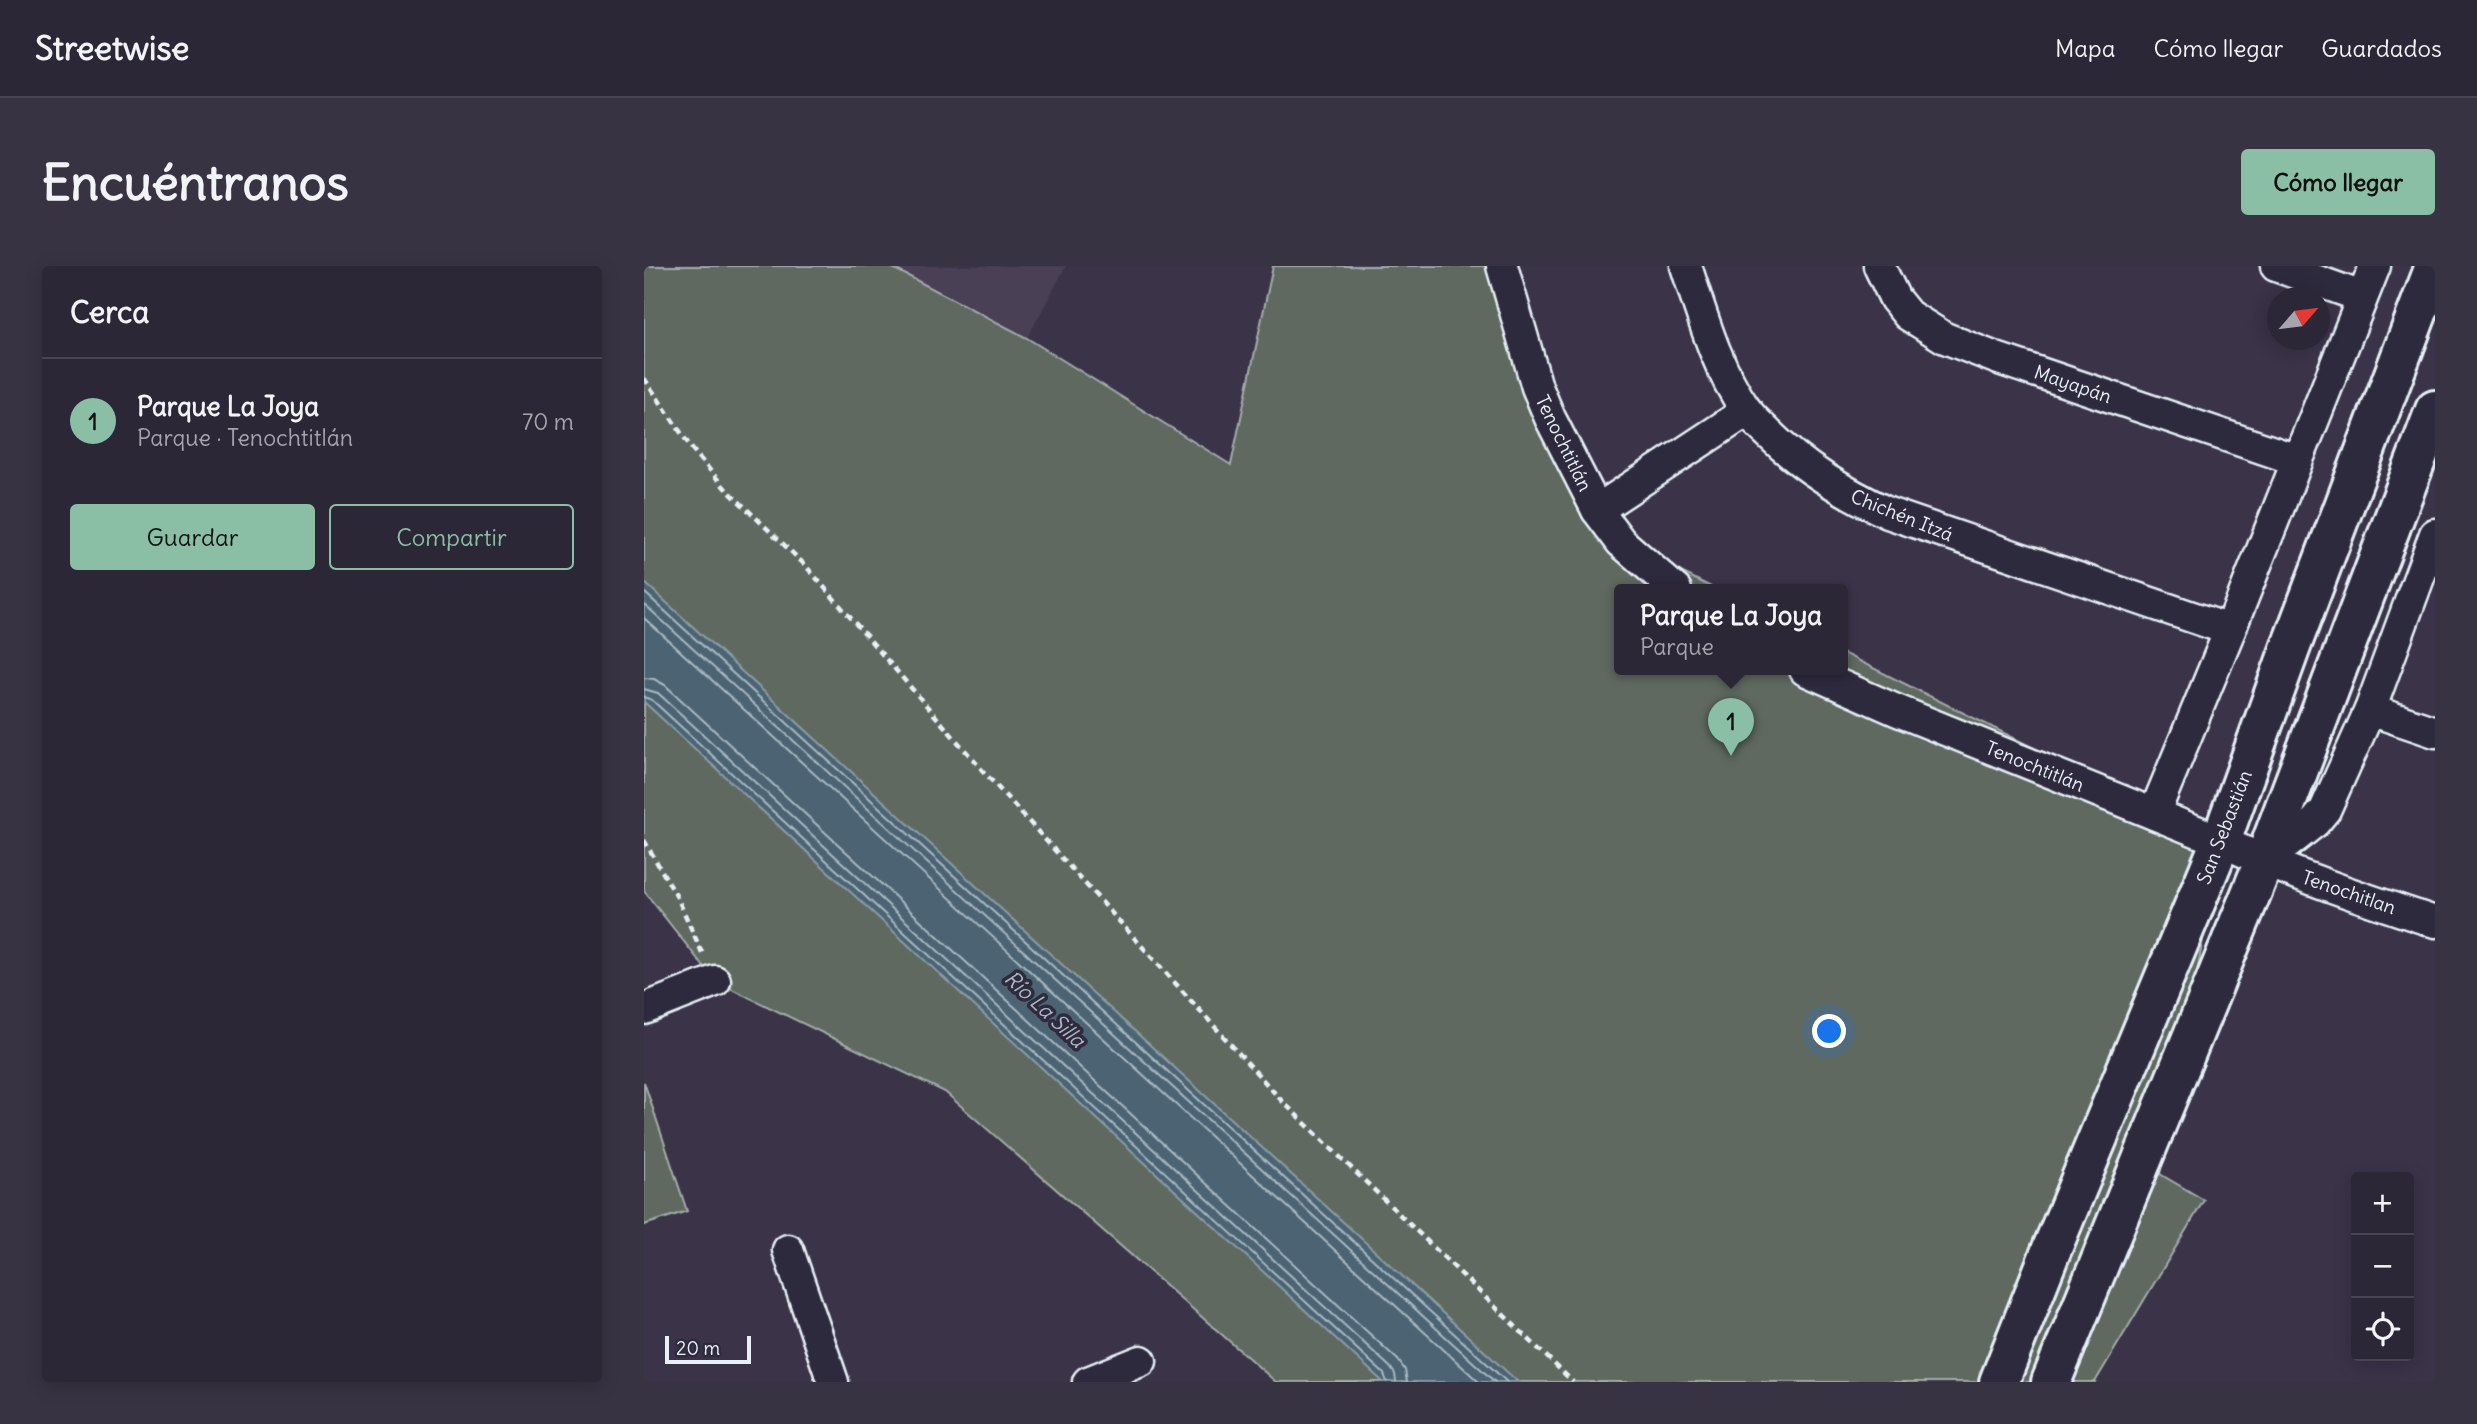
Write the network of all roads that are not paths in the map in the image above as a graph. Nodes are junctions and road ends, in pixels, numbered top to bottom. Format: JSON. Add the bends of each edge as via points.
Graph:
{"nodes":[{"id":1,"x":1502,"y":266,"type":"edge"},
{"id":2,"x":1686,"y":266,"type":"edge"},
{"id":3,"x":1879,"y":266,"type":"edge"},
{"id":4,"x":2276,"y":266,"type":"edge"},
{"id":5,"x":2375,"y":266,"type":"edge"},
{"id":6,"x":2435,"y":266,"type":"edge"},
{"id":7,"x":2362,"y":298,"type":"junction"},
{"id":8,"x":2435,"y":410,"type":"edge"},
{"id":9,"x":1746,"y":411,"type":"junction"},
{"id":10,"x":2297,"y":460,"type":"junction"},
{"id":11,"x":1597,"y":510,"type":"junction"},
{"id":12,"x":2435,"y":534,"type":"edge"},
{"id":13,"x":1669,"y":584,"type":"edge"},
{"id":14,"x":2230,"y":630,"type":"junction"},
{"id":15,"x":1816,"y":675,"type":"edge"},
{"id":16,"x":2370,"y":710,"type":"junction"},
{"id":17,"x":2435,"y":732,"type":"edge"},
{"id":18,"x":2154,"y":814,"type":"junction"},
{"id":19,"x":2221,"y":841,"type":"junction"},
{"id":20,"x":2264,"y":862,"type":"junction"},
{"id":21,"x":2435,"y":922,"type":"edge"},
{"id":22,"x":715,"y":981,"type":"road end"},
{"id":23,"x":644,"y":1009,"type":"edge"},
{"id":24,"x":788,"y":1250,"type":"dead end"},
{"id":25,"x":1141,"y":1360,"type":"dead end"},
{"id":26,"x":833,"y":1382,"type":"edge"},
{"id":27,"x":1088,"y":1382,"type":"edge"},
{"id":28,"x":1999,"y":1382,"type":"edge"},
{"id":29,"x":2051,"y":1382,"type":"edge"}],
"edges":[{"from":1,"to":11,"type":"street","name":"Tenochtitlán","via":[[1542,398]]},
{"from":2,"to":9,"type":"street","name":"Chichén Itzá","via":[[1706,330]]},
{"from":3,"to":10,"type":"street","name":"Mayapán","via":[[1908,315],[1945,338]]},
{"from":4,"to":7,"type":"street"},
{"from":5,"to":7,"type":"street"},
{"from":6,"to":19,"type":"main road","name":"San Sebastián"},
{"from":7,"to":10,"type":"street"},
{"from":8,"to":20,"type":"main road"},
{"from":9,"to":11,"type":"street"},
{"from":9,"to":14,"type":"street","name":"Chichén Itzá","via":[[1786,451],[1819,475],[1888,513]]},
{"from":10,"to":14,"type":"street"},
{"from":11,"to":13,"type":"street","name":"Tenochtitlán","via":[[1621,542]]},
{"from":12,"to":16,"type":"street"},
{"from":14,"to":18,"type":"street"},
{"from":15,"to":18,"type":"street","name":"Tenochtitlán"},
{"from":16,"to":17,"type":"street"},
{"from":16,"to":20,"type":"street","via":[[2325,810]]},
{"from":18,"to":19,"type":"street","name":"Tenochtitlán"},
{"from":19,"to":20,"type":"street","name":"Tenochtitlán"},
{"from":19,"to":28,"type":"main road","name":"San Sebastián"},
{"from":20,"to":21,"type":"street","name":"Tenochitlan"},
{"from":20,"to":29,"type":"main road"},
{"from":22,"to":23,"type":"street"},
{"from":24,"to":26,"type":"street"},
{"from":25,"to":27,"type":"street"}]}
